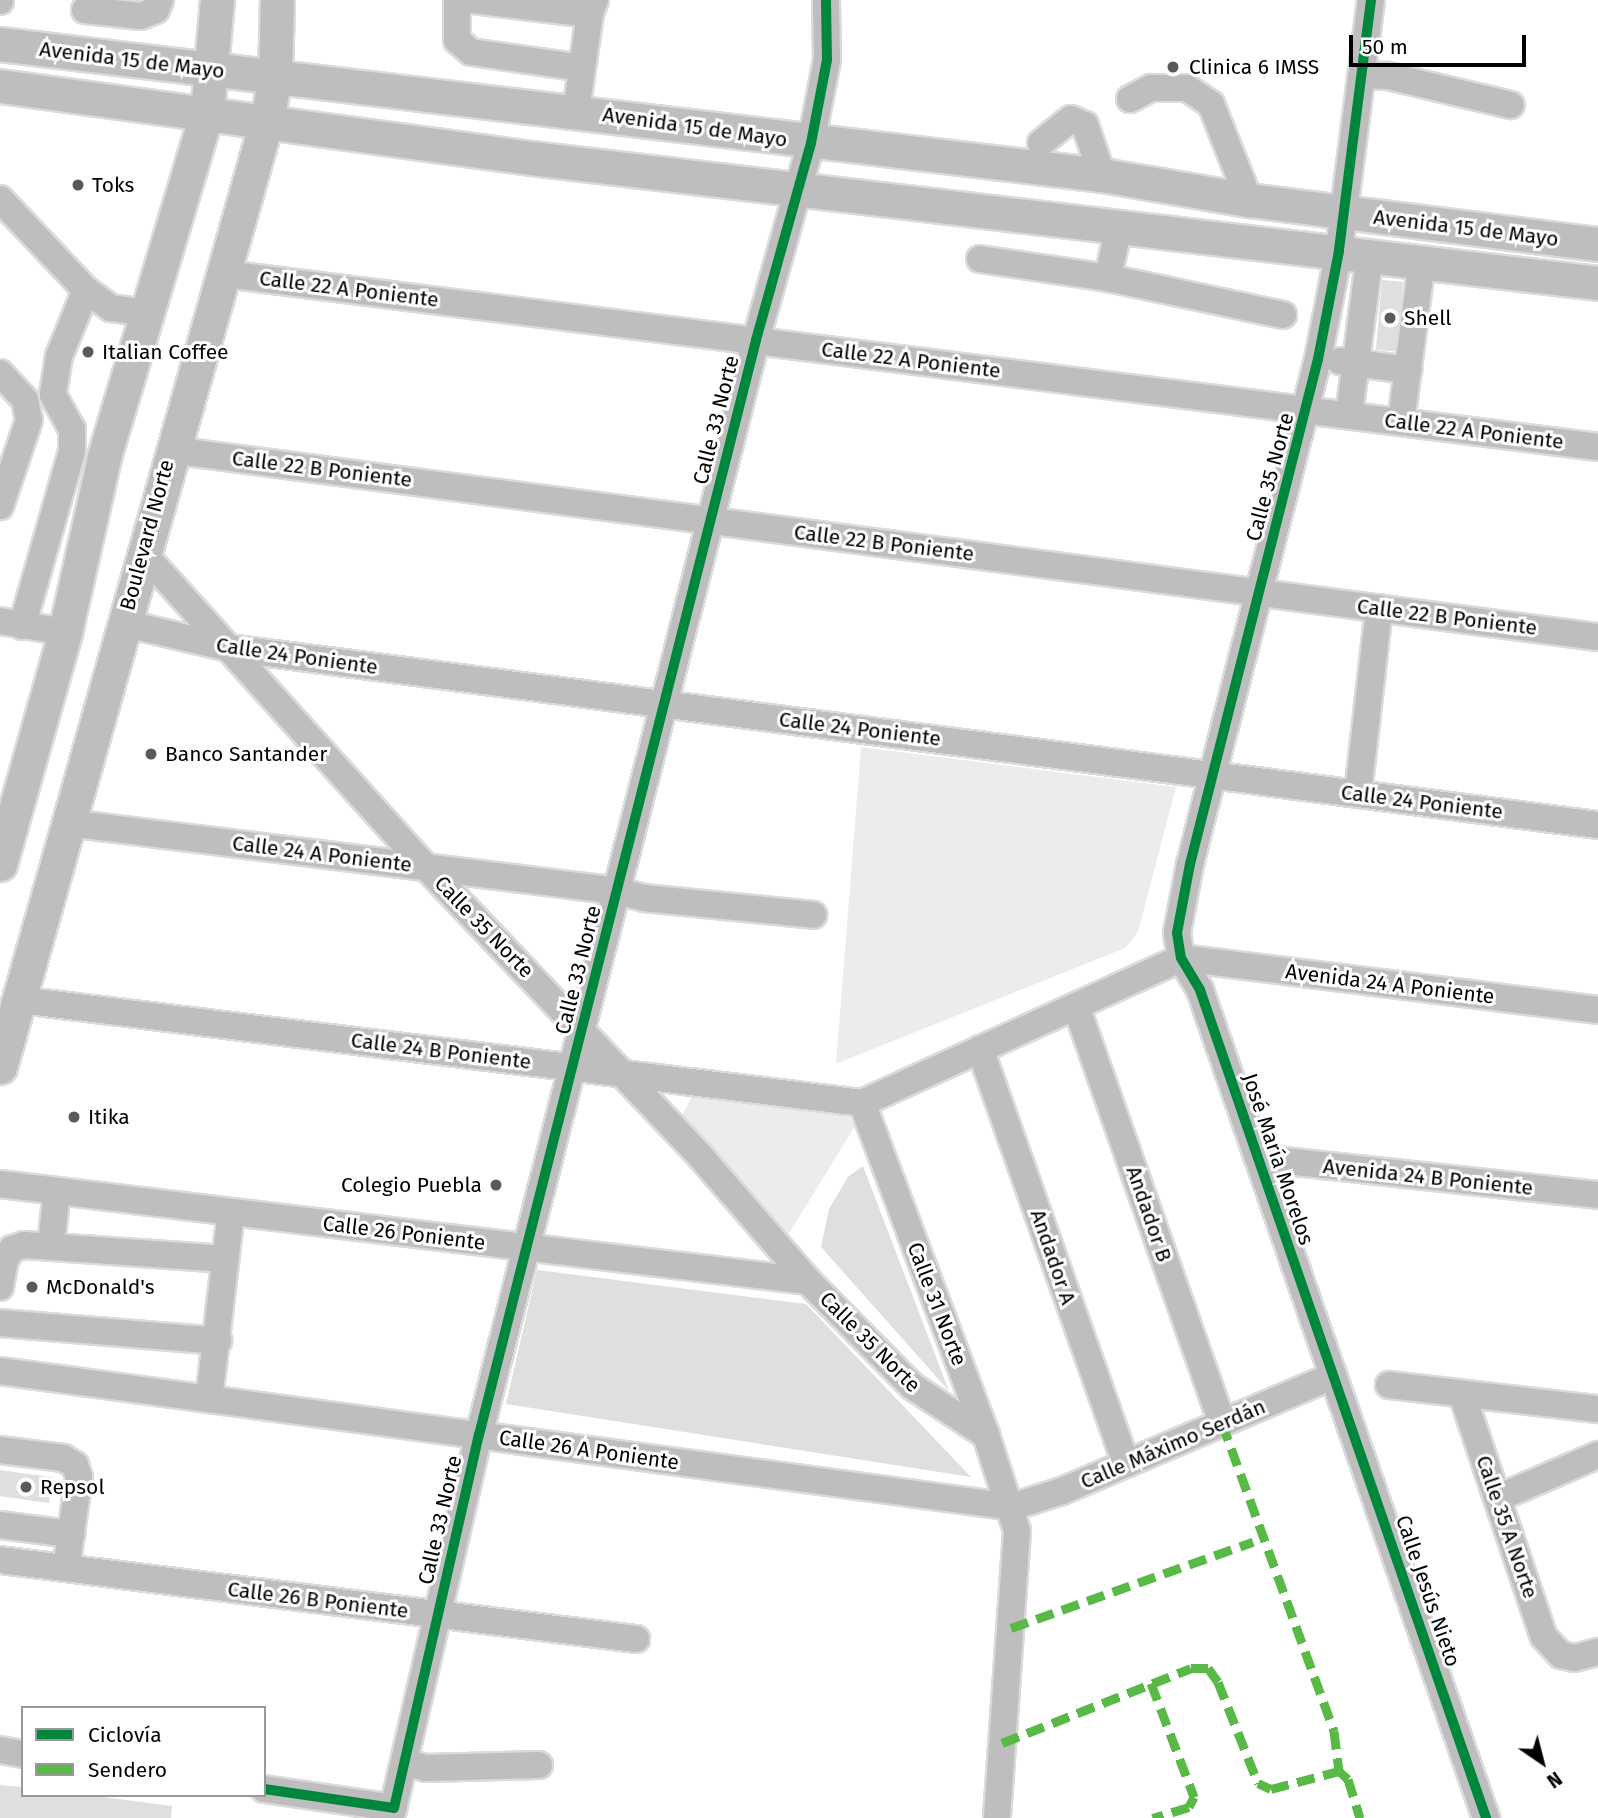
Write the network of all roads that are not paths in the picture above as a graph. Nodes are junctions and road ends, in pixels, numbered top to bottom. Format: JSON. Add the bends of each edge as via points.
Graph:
{"nodes":[{"id":1,"x":160,"y":0,"type":"edge"},
{"id":2,"x":217,"y":0,"type":"edge"},
{"id":3,"x":277,"y":0,"type":"edge"},
{"id":4,"x":457,"y":0,"type":"edge"},
{"id":5,"x":473,"y":0,"type":"edge"},
{"id":6,"x":826,"y":0,"type":"edge"},
{"id":7,"x":1371,"y":0,"type":"edge"},
{"id":8,"x":85,"y":5,"type":"edge"},
{"id":9,"x":593,"y":7,"type":"edge"},
{"id":10,"x":0,"y":44,"type":"edge"},
{"id":11,"x":80,"y":54,"type":"junction"},
{"id":12,"x":582,"y":68,"type":"junction"},
{"id":13,"x":213,"y":69,"type":"junction"},
{"id":14,"x":1362,"y":75,"type":"junction"},
{"id":15,"x":275,"y":77,"type":"junction"},
{"id":16,"x":0,"y":86,"type":"edge"},
{"id":17,"x":1130,"y":99,"type":"dead end"},
{"id":18,"x":1511,"y":106,"type":"dead end"},
{"id":19,"x":576,"y":111,"type":"junction"},
{"id":20,"x":207,"y":112,"type":"junction"},
{"id":21,"x":267,"y":120,"type":"junction"},
{"id":22,"x":811,"y":143,"type":"junction"},
{"id":23,"x":1041,"y":143,"type":"dead end"},
{"id":24,"x":1102,"y":175,"type":"junction"},
{"id":25,"x":795,"y":189,"type":"junction"},
{"id":26,"x":0,"y":199,"type":"edge"},
{"id":27,"x":1249,"y":200,"type":"junction"},
{"id":28,"x":1343,"y":214,"type":"junction"},
{"id":29,"x":1119,"y":225,"type":"junction"},
{"id":30,"x":1598,"y":244,"type":"edge"},
{"id":31,"x":979,"y":258,"type":"dead end"},
{"id":32,"x":1353,"y":262,"type":"junction"},
{"id":33,"x":1421,"y":270,"type":"junction"},
{"id":34,"x":225,"y":274,"type":"junction"},
{"id":35,"x":1108,"y":278,"type":"junction"},
{"id":36,"x":1598,"y":283,"type":"edge"},
{"id":37,"x":86,"y":290,"type":"junction"},
{"id":38,"x":148,"y":313,"type":"junction"},
{"id":39,"x":1283,"y":315,"type":"dead end"},
{"id":40,"x":756,"y":340,"type":"junction"},
{"id":41,"x":1318,"y":359,"type":"junction"},
{"id":42,"x":1356,"y":363,"type":"junction"},
{"id":43,"x":1408,"y":370,"type":"junction"},
{"id":44,"x":0,"y":373,"type":"edge"},
{"id":45,"x":52,"y":395,"type":"junction"},
{"id":46,"x":25,"y":400,"type":"junction"},
{"id":47,"x":1308,"y":410,"type":"junction"},
{"id":48,"x":1349,"y":415,"type":"junction"},
{"id":49,"x":1401,"y":422,"type":"junction"},
{"id":50,"x":1598,"y":447,"type":"edge"},
{"id":51,"x":171,"y":450,"type":"junction"},
{"id":52,"x":0,"y":506,"type":"edge"},
{"id":53,"x":711,"y":520,"type":"junction"},
{"id":54,"x":142,"y":552,"type":"junction"},
{"id":55,"x":1259,"y":592,"type":"junction"},
{"id":56,"x":1379,"y":608,"type":"junction"},
{"id":57,"x":123,"y":622,"type":"junction"},
{"id":58,"x":11,"y":623,"type":"edge"},
{"id":59,"x":65,"y":632,"type":"junction"},
{"id":60,"x":1598,"y":637,"type":"edge"},
{"id":61,"x":229,"y":648,"type":"junction"},
{"id":62,"x":665,"y":704,"type":"junction"},
{"id":63,"x":1212,"y":774,"type":"junction"},
{"id":64,"x":1357,"y":793,"type":"junction"},
{"id":65,"x":68,"y":823,"type":"junction"},
{"id":66,"x":1598,"y":825,"type":"edge"},
{"id":67,"x":0,"y":864,"type":"edge"},
{"id":68,"x":426,"y":867,"type":"junction"},
{"id":69,"x":618,"y":891,"type":"junction"},
{"id":70,"x":813,"y":915,"type":"dead end"},
{"id":71,"x":1181,"y":958,"type":"junction"},
{"id":72,"x":20,"y":1000,"type":"junction"},
{"id":73,"x":1076,"y":1006,"type":"junction"},
{"id":74,"x":1598,"y":1010,"type":"edge"},
{"id":75,"x":582,"y":1029,"type":"junction"},
{"id":76,"x":980,"y":1049,"type":"junction"},
{"id":77,"x":0,"y":1067,"type":"edge"},
{"id":78,"x":573,"y":1068,"type":"junction"},
{"id":79,"x":622,"y":1074,"type":"junction"},
{"id":80,"x":862,"y":1103,"type":"junction"},
{"id":81,"x":1258,"y":1158,"type":"junction"},
{"id":82,"x":0,"y":1184,"type":"edge"},
{"id":83,"x":57,"y":1191,"type":"junction"},
{"id":84,"x":1598,"y":1195,"type":"edge"},
{"id":85,"x":231,"y":1212,"type":"junction"},
{"id":86,"x":51,"y":1244,"type":"junction"},
{"id":87,"x":527,"y":1247,"type":"junction"},
{"id":88,"x":226,"y":1259,"type":"junction"},
{"id":89,"x":808,"y":1281,"type":"junction"},
{"id":90,"x":0,"y":1287,"type":"edge"},
{"id":91,"x":0,"y":1322,"type":"edge"},
{"id":92,"x":218,"y":1341,"type":"junction"},
{"id":93,"x":0,"y":1371,"type":"edge"},
{"id":94,"x":1333,"y":1376,"type":"junction"},
{"id":95,"x":1389,"y":1385,"type":"dead end"},
{"id":96,"x":1462,"y":1394,"type":"junction"},
{"id":97,"x":209,"y":1399,"type":"junction"},
{"id":98,"x":1598,"y":1409,"type":"edge"},
{"id":99,"x":1222,"y":1423,"type":"junction"},
{"id":100,"x":479,"y":1435,"type":"junction"},
{"id":101,"x":986,"y":1435,"type":"junction"},
{"id":102,"x":0,"y":1450,"type":"edge"},
{"id":103,"x":1598,"y":1455,"type":"edge"},
{"id":104,"x":1126,"y":1464,"type":"junction"},
{"id":105,"x":1498,"y":1498,"type":"junction"},
{"id":106,"x":1012,"y":1507,"type":"junction"},
{"id":107,"x":0,"y":1525,"type":"edge"},
{"id":108,"x":71,"y":1534,"type":"junction"},
{"id":109,"x":0,"y":1560,"type":"edge"},
{"id":110,"x":66,"y":1568,"type":"junction"},
{"id":111,"x":438,"y":1615,"type":"junction"},
{"id":112,"x":636,"y":1639,"type":"dead end"},
{"id":113,"x":1598,"y":1652,"type":"edge"},
{"id":114,"x":0,"y":1750,"type":"edge"},
{"id":115,"x":21,"y":1754,"type":"edge"},
{"id":116,"x":404,"y":1762,"type":"junction"},
{"id":117,"x":539,"y":1765,"type":"dead end"},
{"id":118,"x":266,"y":1789,"type":"edge"},
{"id":119,"x":392,"y":1813,"type":"edge"},
{"id":120,"x":997,"y":1818,"type":"edge"},
{"id":121,"x":1486,"y":1818,"type":"edge"}],
"edges":[{"from":1,"to":8,"type":"street","via":[[156,9],[141,16]]},
{"from":2,"to":13,"type":"main road"},
{"from":3,"to":15,"type":"main road","name":"Boulevard Norte"},
{"from":4,"to":12,"type":"street","via":[[457,40],[471,52]]},
{"from":5,"to":9,"type":"street"},
{"from":6,"to":22,"type":"street","name":"Calle 33 Norte","via":[[827,60]]},
{"from":7,"to":14,"type":"street","name":"Calle 35 Norte"},
{"from":8,"to":11,"type":"street"},
{"from":9,"to":12,"type":"street"},
{"from":10,"to":11,"type":"main road","name":"Avenida 15 de Mayo"},
{"from":11,"to":13,"type":"main road","name":"Avenida 15 de Mayo"},
{"from":12,"to":19,"type":"street"},
{"from":13,"to":15,"type":"main road","name":"Avenida 15 de Mayo"},
{"from":13,"to":20,"type":"main road"},
{"from":14,"to":18,"type":"street","via":[[1388,76]]},
{"from":14,"to":28,"type":"street","name":"Calle 35 Norte"},
{"from":15,"to":19,"type":"main road","name":"Avenida 15 de Mayo"},
{"from":15,"to":21,"type":"main road","name":"Boulevard Norte"},
{"from":16,"to":20,"type":"main road","name":"Avenida 15 de Mayo"},
{"from":17,"to":27,"type":"street","via":[[1151,89],[1187,89],[1211,104]]},
{"from":19,"to":22,"type":"main road","name":"Avenida 15 de Mayo"},
{"from":20,"to":21,"type":"main road","name":"Avenida 15 de Mayo"},
{"from":20,"to":38,"type":"main road"},
{"from":21,"to":25,"type":"main road","name":"Avenida 15 de Mayo"},
{"from":21,"to":34,"type":"main road","name":"Boulevard Norte"},
{"from":22,"to":24,"type":"main road","name":"Avenida 15 de Mayo"},
{"from":22,"to":25,"type":"street","name":"Calle 33 Norte"},
{"from":23,"to":24,"type":"street","via":[[1071,119],[1084,125]]},
{"from":24,"to":27,"type":"main road","name":"Avenida 15 de Mayo"},
{"from":25,"to":29,"type":"main road","name":"Avenida 15 de Mayo"},
{"from":25,"to":40,"type":"street","name":"Calle 33 Norte"},
{"from":26,"to":37,"type":"street"},
{"from":27,"to":28,"type":"main road","name":"Avenida 15 de Mayo"},
{"from":28,"to":30,"type":"main road","name":"Avenida 15 de Mayo"},
{"from":28,"to":32,"type":"street","name":"Calle 35 Norte"},
{"from":29,"to":32,"type":"main road","name":"Avenida 15 de Mayo"},
{"from":29,"to":35,"type":"street"},
{"from":31,"to":35,"type":"street"},
{"from":32,"to":33,"type":"main road","name":"Avenida 15 de Mayo"},
{"from":32,"to":41,"type":"street","name":"Calle 35 Norte"},
{"from":32,"to":42,"type":"street"},
{"from":33,"to":36,"type":"main road","name":"Avenida 15 de Mayo"},
{"from":33,"to":43,"type":"street"},
{"from":34,"to":40,"type":"street","name":"Calle 22 A Poniente"},
{"from":34,"to":51,"type":"main road","name":"Boulevard Norte"},
{"from":35,"to":39,"type":"street"},
{"from":37,"to":38,"type":"street","via":[[111,308]]},
{"from":37,"to":45,"type":"street","via":[[59,356]]},
{"from":38,"to":59,"type":"main road","via":[[104,457]]},
{"from":40,"to":47,"type":"street","name":"Calle 22 A Poniente"},
{"from":40,"to":53,"type":"street","name":"Calle 33 Norte"},
{"from":41,"to":42,"type":"street"},
{"from":41,"to":47,"type":"street","name":"Calle 35 Norte"},
{"from":42,"to":43,"type":"street"},
{"from":42,"to":48,"type":"street"},
{"from":43,"to":49,"type":"street"},
{"from":44,"to":46,"type":"street"},
{"from":45,"to":46,"type":"street"},
{"from":45,"to":58,"type":"street","via":[[72,429],[72,451]]},
{"from":46,"to":52,"type":"street","via":[[29,420]]},
{"from":47,"to":48,"type":"street","name":"Calle 22 A Poniente"},
{"from":47,"to":55,"type":"street","name":"Calle 35 Norte"},
{"from":48,"to":49,"type":"street","name":"Calle 22 A Poniente"},
{"from":49,"to":50,"type":"street","name":"Calle 22 A Poniente"},
{"from":51,"to":53,"type":"street","name":"Calle 22 B Poniente"},
{"from":51,"to":54,"type":"main road","name":"Boulevard Norte"},
{"from":53,"to":55,"type":"street","name":"Calle 22 B Poniente"},
{"from":53,"to":62,"type":"street","name":"Calle 33 Norte"},
{"from":54,"to":57,"type":"main road","name":"Boulevard Norte"},
{"from":54,"to":61,"type":"street","name":"Calle 35 Norte"},
{"from":55,"to":56,"type":"street","name":"Calle 22 B Poniente"},
{"from":55,"to":63,"type":"street","name":"Calle 35 Norte"},
{"from":56,"to":60,"type":"street","name":"Calle 22 B Poniente"},
{"from":56,"to":64,"type":"street"},
{"from":57,"to":61,"type":"street","name":"Calle 24 Poniente"},
{"from":57,"to":65,"type":"main road","name":"Boulevard Norte"},
{"from":58,"to":59,"type":"street"},
{"from":59,"to":67,"type":"main road"},
{"from":61,"to":62,"type":"street","name":"Calle 24 Poniente"},
{"from":61,"to":68,"type":"street","name":"Calle 35 Norte"},
{"from":62,"to":63,"type":"street","name":"Calle 24 Poniente"},
{"from":62,"to":69,"type":"street","name":"Calle 33 Norte"},
{"from":63,"to":64,"type":"street","name":"Calle 24 Poniente"},
{"from":63,"to":71,"type":"street","name":"Calle 35 Norte","via":[[1179,917]]},
{"from":64,"to":66,"type":"street","name":"Calle 24 Poniente"},
{"from":65,"to":68,"type":"street","name":"Calle 24 A Poniente"},
{"from":65,"to":72,"type":"main road","name":"Boulevard Norte"},
{"from":68,"to":69,"type":"street","name":"Calle 24 A Poniente"},
{"from":68,"to":75,"type":"street","name":"Calle 35 Norte"},
{"from":69,"to":70,"type":"street","name":"Calle 24 A Poniente","via":[[644,898]]},
{"from":69,"to":75,"type":"street","name":"Calle 33 Norte"},
{"from":71,"to":73,"type":"street"},
{"from":71,"to":74,"type":"street","name":"Avenida 24 A Poniente"},
{"from":71,"to":81,"type":"street","name":"José María Morelos","via":[[1200,990]]},
{"from":72,"to":77,"type":"main road","name":"Boulevard Norte"},
{"from":72,"to":78,"type":"street","name":"Calle 24 B Poniente"},
{"from":73,"to":76,"type":"street"},
{"from":73,"to":99,"type":"street","name":"Andador B"},
{"from":75,"to":78,"type":"street","name":"Calle 33 Norte"},
{"from":75,"to":79,"type":"street","name":"Calle 35 Norte"},
{"from":76,"to":80,"type":"street"},
{"from":76,"to":104,"type":"street","name":"Andador A"},
{"from":78,"to":79,"type":"street","name":"Calle 24 B Poniente"},
{"from":78,"to":87,"type":"street","name":"Calle 33 Norte"},
{"from":79,"to":80,"type":"street","name":"Calle 24 B Poniente"},
{"from":79,"to":89,"type":"street","name":"Calle 35 Norte"},
{"from":80,"to":101,"type":"street","name":"Calle 31 Norte"},
{"from":81,"to":84,"type":"street","name":"Avenida 24 B Poniente"},
{"from":81,"to":94,"type":"street","name":"José María Morelos"},
{"from":82,"to":83,"type":"street","name":"Calle 26 Poniente"},
{"from":83,"to":85,"type":"street","name":"Calle 26 Poniente"},
{"from":83,"to":86,"type":"street"},
{"from":85,"to":87,"type":"street","name":"Calle 26 Poniente"},
{"from":85,"to":88,"type":"street"},
{"from":86,"to":88,"type":"street"},
{"from":86,"to":90,"type":"street","via":[[12,1249]]},
{"from":87,"to":89,"type":"street","name":"Calle 26 Poniente"},
{"from":87,"to":100,"type":"street","name":"Calle 33 Norte"},
{"from":88,"to":92,"type":"street"},
{"from":89,"to":101,"type":"street","name":"Calle 35 Norte","via":[[912,1386]]},
{"from":91,"to":92,"type":"street"},
{"from":92,"to":97,"type":"street"},
{"from":93,"to":97,"type":"street","name":"Calle 26 A Poniente"},
{"from":94,"to":99,"type":"street","name":"Calle Máximo Serdán"},
{"from":94,"to":121,"type":"street","name":"Calle Jesús Nieto"},
{"from":95,"to":96,"type":"street"},
{"from":96,"to":98,"type":"street"},
{"from":96,"to":105,"type":"street","name":"Calle 35 A Norte"},
{"from":97,"to":100,"type":"street","name":"Calle 26 A Poniente"},
{"from":99,"to":104,"type":"street","name":"Calle Máximo Serdán"},
{"from":100,"to":106,"type":"street","name":"Calle 26 A Poniente"},
{"from":100,"to":111,"type":"street","name":"Calle 33 Norte"},
{"from":101,"to":106,"type":"street","name":"Calle 31 Norte"},
{"from":102,"to":108,"type":"street","via":[[64,1458],[75,1465],[79,1477]]},
{"from":103,"to":105,"type":"street"},
{"from":104,"to":106,"type":"street","name":"Calle Máximo Serdán"},
{"from":105,"to":113,"type":"street","name":"Calle 35 A Norte","via":[[1544,1637],[1561,1655],[1575,1658]]},
{"from":106,"to":120,"type":"street","via":[[1017,1559]]},
{"from":107,"to":108,"type":"street"},
{"from":108,"to":110,"type":"street"},
{"from":109,"to":110,"type":"street","name":"Calle 26 B Poniente"},
{"from":110,"to":111,"type":"street","name":"Calle 26 B Poniente"},
{"from":111,"to":112,"type":"street","name":"Calle 26 B Poniente"},
{"from":111,"to":116,"type":"street","name":"Calle 33 Norte"},
{"from":114,"to":115,"type":"street"},
{"from":116,"to":117,"type":"street","via":[[426,1768]]},
{"from":116,"to":119,"type":"street","name":"Calle 33 Norte"},
{"from":118,"to":119,"type":"street"}]}
